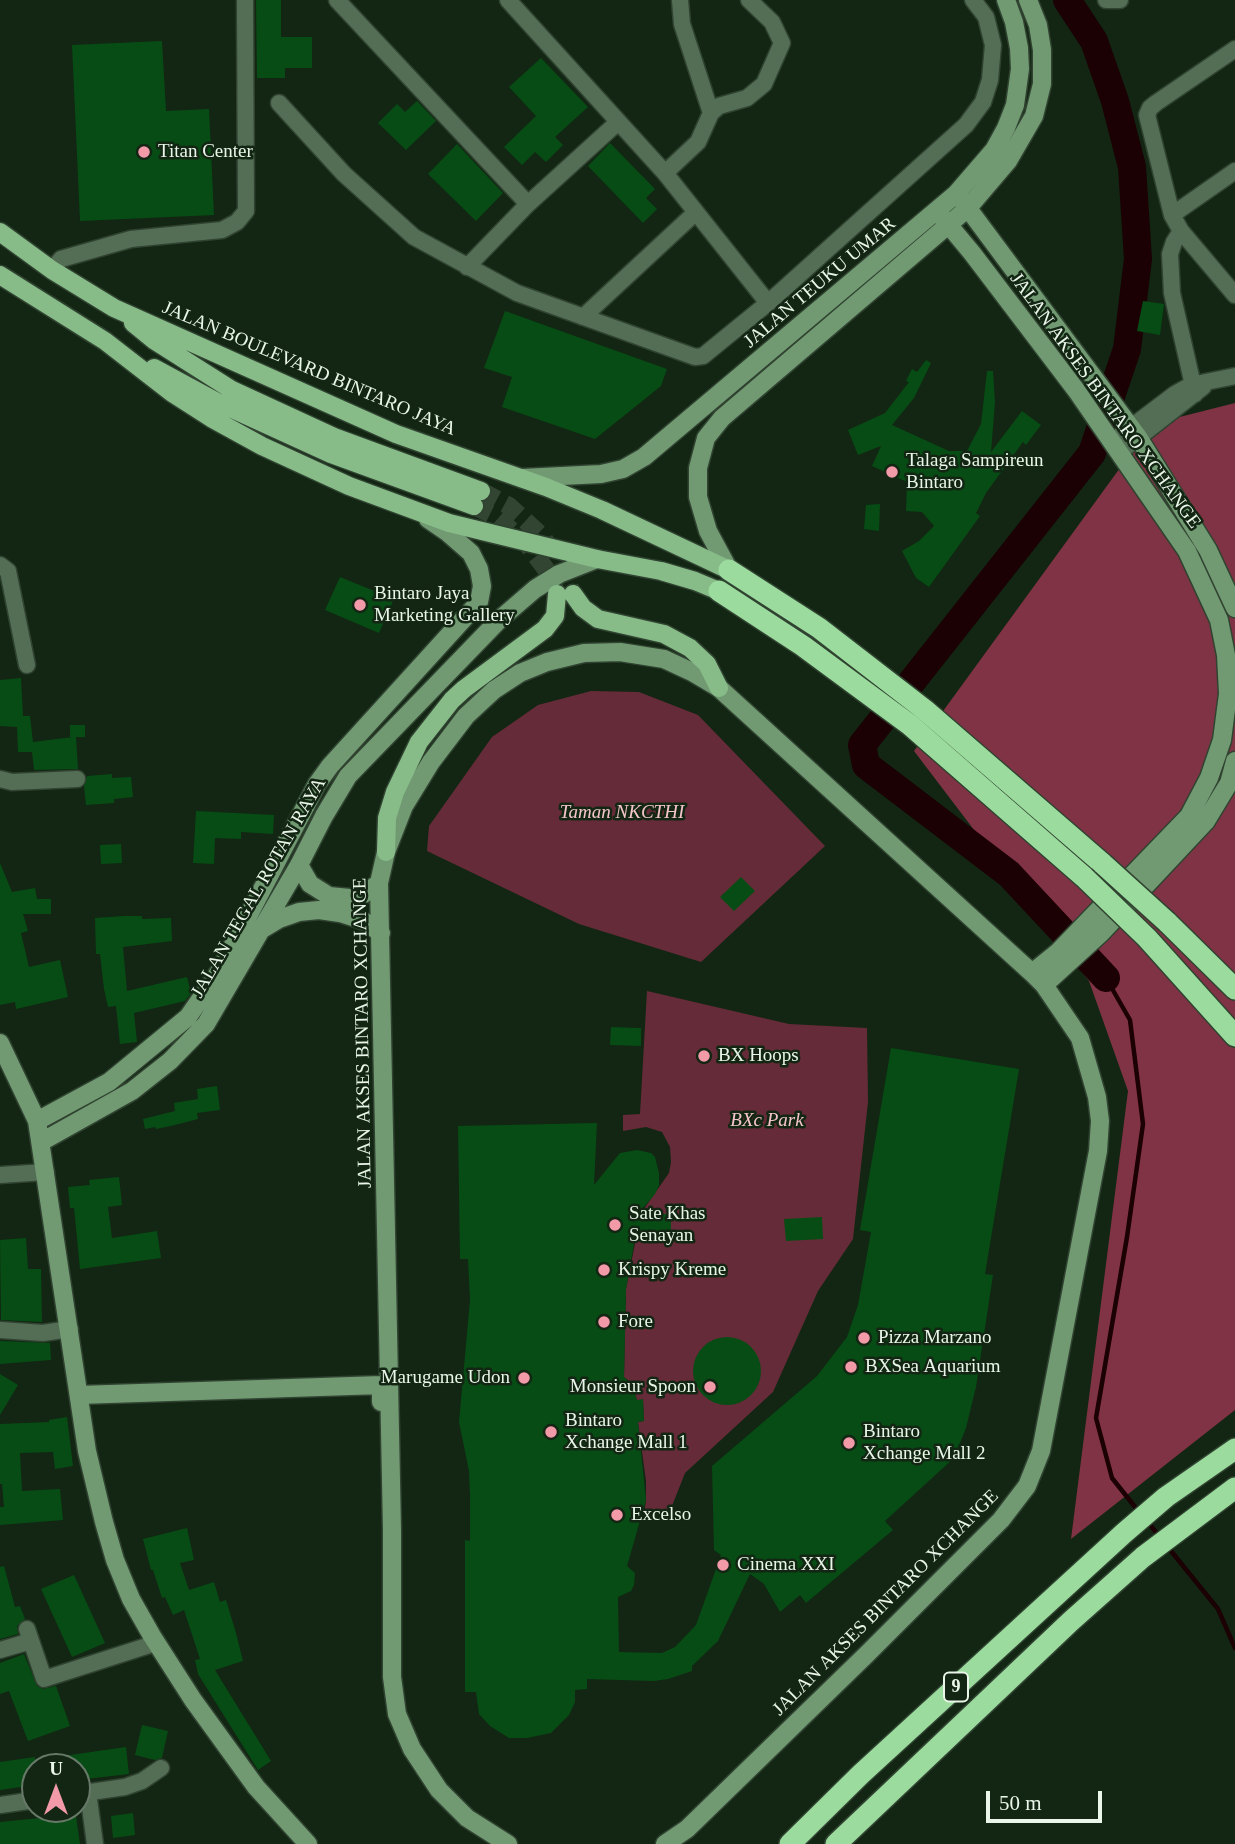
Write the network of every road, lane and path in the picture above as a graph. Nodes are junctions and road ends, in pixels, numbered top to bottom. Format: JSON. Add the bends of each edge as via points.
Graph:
{"nodes":[{"id":1,"x":245,"y":0,"type":"edge"},
{"id":2,"x":337,"y":0,"type":"edge"},
{"id":3,"x":508,"y":0,"type":"edge"},
{"id":4,"x":680,"y":0,"type":"edge"},
{"id":5,"x":749,"y":0,"type":"edge"},
{"id":6,"x":973,"y":0,"type":"edge"},
{"id":7,"x":1006,"y":0,"type":"edge"},
{"id":8,"x":1028,"y":0,"type":"edge"},
{"id":9,"x":1106,"y":0,"type":"edge"},
{"id":10,"x":1120,"y":0,"type":"edge"},
{"id":11,"x":1235,"y":49,"type":"edge"},
{"id":12,"x":279,"y":103,"type":"dead end"},
{"id":13,"x":711,"y":113,"type":"junction"},
{"id":14,"x":617,"y":122,"type":"junction"},
{"id":15,"x":1235,"y":171,"type":"edge"},
{"id":16,"x":665,"y":173,"type":"junction"},
{"id":17,"x":962,"y":201,"type":"junction"},
{"id":18,"x":528,"y":205,"type":"junction"},
{"id":19,"x":695,"y":213,"type":"junction"},
{"id":20,"x":1172,"y":215,"type":"junction"},
{"id":21,"x":943,"y":218,"type":"junction"},
{"id":22,"x":1181,"y":231,"type":"junction"},
{"id":23,"x":0,"y":232,"type":"edge"},
{"id":24,"x":467,"y":267,"type":"junction"},
{"id":25,"x":52,"y":270,"type":"junction"},
{"id":26,"x":0,"y":275,"type":"edge"},
{"id":27,"x":1235,"y":295,"type":"edge"},
{"id":28,"x":768,"y":303,"type":"junction"},
{"id":29,"x":114,"y":308,"type":"junction"},
{"id":30,"x":583,"y":317,"type":"junction"},
{"id":31,"x":105,"y":341,"type":"junction"},
{"id":32,"x":1235,"y":376,"type":"edge"},
{"id":33,"x":1198,"y":387,"type":"junction"},
{"id":34,"x":1131,"y":428,"type":"junction"},
{"id":35,"x":1114,"y":443,"type":"junction"},
{"id":36,"x":518,"y":478,"type":"junction"},
{"id":37,"x":421,"y":514,"type":"junction"},
{"id":38,"x":597,"y":559,"type":"junction"},
{"id":39,"x":0,"y":565,"type":"edge"},
{"id":40,"x":729,"y":570,"type":"junction"},
{"id":41,"x":719,"y":591,"type":"joint"},
{"id":42,"x":479,"y":602,"type":"junction"},
{"id":43,"x":1235,"y":608,"type":"edge"},
{"id":44,"x":499,"y":620,"type":"junction"},
{"id":45,"x":27,"y":665,"type":"dead end"},
{"id":46,"x":719,"y":688,"type":"junction"},
{"id":47,"x":917,"y":717,"type":"junction"},
{"id":48,"x":1235,"y":761,"type":"edge"},
{"id":49,"x":0,"y":779,"type":"edge"},
{"id":50,"x":77,"y":779,"type":"dead end"},
{"id":51,"x":386,"y":852,"type":"junction"},
{"id":52,"x":299,"y":865,"type":"junction"},
{"id":53,"x":379,"y":883,"type":"junction"},
{"id":54,"x":254,"y":924,"type":"junction"},
{"id":55,"x":381,"y":933,"type":"junction"},
{"id":56,"x":1065,"y":957,"type":"junction"},
{"id":57,"x":1038,"y":979,"type":"junction"},
{"id":58,"x":1235,"y":989,"type":"edge"},
{"id":59,"x":1235,"y":1036,"type":"edge"},
{"id":60,"x":0,"y":1043,"type":"edge"},
{"id":61,"x":37,"y":1121,"type":"junction"},
{"id":62,"x":41,"y":1142,"type":"junction"},
{"id":63,"x":46,"y":1172,"type":"junction"},
{"id":64,"x":0,"y":1175,"type":"edge"},
{"id":65,"x":0,"y":1329,"type":"edge"},
{"id":66,"x":70,"y":1329,"type":"junction"},
{"id":67,"x":79,"y":1395,"type":"junction"},
{"id":68,"x":1235,"y":1449,"type":"edge"},
{"id":69,"x":1235,"y":1488,"type":"edge"},
{"id":70,"x":392,"y":1530,"type":"junction"},
{"id":71,"x":156,"y":1643,"type":"junction"},
{"id":72,"x":0,"y":1650,"type":"edge"},
{"id":73,"x":161,"y":1768,"type":"dead end"},
{"id":74,"x":91,"y":1792,"type":"edge"},
{"id":75,"x":21,"y":1802,"type":"edge"},
{"id":76,"x":0,"y":1805,"type":"edge"},
{"id":77,"x":90,"y":1823,"type":"edge"},
{"id":78,"x":95,"y":1844,"type":"edge"},
{"id":79,"x":308,"y":1844,"type":"edge"},
{"id":80,"x":508,"y":1844,"type":"edge"},
{"id":81,"x":665,"y":1844,"type":"edge"},
{"id":82,"x":790,"y":1844,"type":"edge"},
{"id":83,"x":836,"y":1844,"type":"edge"}],
"edges":[{"from":1,"to":25,"type":"street","via":[[246,211],[222,230],[131,239],[61,259]]},
{"from":2,"to":18,"type":"street"},
{"from":3,"to":14,"type":"street"},
{"from":4,"to":13,"type":"street","via":[[682,24]]},
{"from":5,"to":13,"type":"street","via":[[777,29],[782,43],[779,54],[764,84],[747,98]]},
{"from":6,"to":28,"type":"street","via":[[986,17],[993,45],[983,102],[965,125]]},
{"from":7,"to":17,"type":"main road","name":"JALAN TEUKU UMAR","via":[[1019,48],[1015,105]]},
{"from":8,"to":17,"type":"main road","name":"JALAN TEUKU UMAR","via":[[1042,50],[1042,83],[1034,116],[1008,161]]},
{"from":9,"to":10,"type":"street"},
{"from":11,"to":20,"type":"street","via":[[1150,108],[1147,115]]},
{"from":12,"to":24,"type":"street","via":[[344,174],[414,237]]},
{"from":13,"to":16,"type":"street","via":[[698,142]]},
{"from":14,"to":16,"type":"street"},
{"from":14,"to":18,"type":"street"},
{"from":15,"to":20,"type":"street"},
{"from":16,"to":19,"type":"street"},
{"from":17,"to":21,"type":"main road","name":"JALAN TEUKU UMAR"},
{"from":17,"to":34,"type":"main road","name":"JALAN AKSES BINTARO XCHANGE"},
{"from":18,"to":24,"type":"street"},
{"from":19,"to":28,"type":"street"},
{"from":19,"to":30,"type":"street"},
{"from":20,"to":22,"type":"street"},
{"from":21,"to":35,"type":"main road","name":"JALAN AKSES BINTARO XCHANGE"},
{"from":21,"to":36,"type":"main road","name":"JALAN TEUKU UMAR","via":[[644,457],[601,474]]},
{"from":21,"to":40,"type":"main road","name":"JALAN TEUKU UMAR","via":[[722,418],[706,438],[698,468],[698,497],[708,531]]},
{"from":22,"to":27,"type":"street"},
{"from":22,"to":33,"type":"street","via":[[1170,268],[1172,293]]},
{"from":23,"to":25,"type":"main road","name":"JALAN BOULEVARD BINTARO JAYA"},
{"from":24,"to":30,"type":"street","via":[[517,293]]},
{"from":25,"to":29,"type":"main road","name":"JALAN BOULEVARD BINTARO JAYA"},
{"from":26,"to":31,"type":"main road"},
{"from":28,"to":30,"type":"street","via":[[711,351],[695,357]]},
{"from":29,"to":31,"type":"main road","via":[[155,341],[232,390],[477,498],[376,471],[291,437]]},
{"from":29,"to":36,"type":"main road","name":"JALAN BOULEVARD BINTARO JAYA","via":[[396,434]]},
{"from":31,"to":37,"type":"main road","via":[[211,418],[310,468]]},
{"from":32,"to":33,"type":"street"},
{"from":33,"to":34,"type":"street","via":[[1175,394]]},
{"from":34,"to":35,"type":"street"},
{"from":34,"to":43,"type":"main road","name":"JALAN AKSES BINTARO XCHANGE","via":[[1208,550]]},
{"from":35,"to":56,"type":"main road","name":"JALAN AKSES BINTARO XCHANGE","via":[[1187,551],[1205,586],[1219,620],[1228,694],[1222,740],[1189,816],[1087,921]]},
{"from":36,"to":40,"type":"main road","name":"JALAN BOULEVARD BINTARO JAYA","via":[[602,510]]},
{"from":37,"to":38,"type":"main road"},
{"from":37,"to":42,"type":"main road","via":[[471,553],[482,586]]},
{"from":38,"to":41,"type":"main road","via":[[676,575]]},
{"from":38,"to":44,"type":"main road","name":"JALAN TEGAL ROTAN RAYA","via":[[559,574]]},
{"from":39,"to":45,"type":"street","via":[[8,571]]},
{"from":40,"to":47,"type":"highway","via":[[874,670]]},
{"from":41,"to":47,"type":"highway","via":[[861,688]]},
{"from":42,"to":44,"type":"main road","via":[[494,604]]},
{"from":42,"to":54,"type":"main road","name":"JALAN TEGAL ROTAN RAYA","via":[[330,766]]},
{"from":44,"to":52,"type":"main road","name":"JALAN TEGAL ROTAN RAYA","via":[[348,776]]},
{"from":46,"to":51,"type":"main road","name":"JALAN AKSES BINTARO XCHANGE","via":[[664,659],[620,652],[584,653],[520,673],[494,690],[452,734],[404,806]]},
{"from":46,"to":51,"type":"main road","via":[[707,664],[684,644],[649,630],[598,619],[565,594],[545,629],[464,689],[419,742],[387,818]]},
{"from":46,"to":57,"type":"main road","name":"JALAN AKSES BINTARO XCHANGE"},
{"from":47,"to":58,"type":"highway","bridge":true,"via":[[1103,864]]},
{"from":47,"to":59,"type":"highway","bridge":true,"via":[[1147,938]]},
{"from":48,"to":56,"type":"main road","name":"JALAN AKSES BINTARO XCHANGE","via":[[1206,821],[1101,933]]},
{"from":49,"to":50,"type":"street"},
{"from":51,"to":53,"type":"main road","name":"JALAN AKSES BINTARO XCHANGE"},
{"from":52,"to":53,"type":"main road","via":[[310,884],[329,896],[361,896]]},
{"from":52,"to":54,"type":"main road","name":"JALAN TEGAL ROTAN RAYA"},
{"from":53,"to":55,"type":"main road","name":"JALAN AKSES BINTARO XCHANGE"},
{"from":54,"to":55,"type":"main road","via":[[319,910],[362,920]]},
{"from":54,"to":61,"type":"main road","name":"JALAN TEGAL ROTAN RAYA","via":[[188,1017],[109,1082]]},
{"from":54,"to":62,"type":"main road","name":"JALAN TEGAL ROTAN RAYA","via":[[206,1024],[170,1061],[132,1091]]},
{"from":55,"to":70,"type":"main road","name":"JALAN AKSES BINTARO XCHANGE"},
{"from":56,"to":57,"type":"main road","name":"JALAN AKSES BINTARO XCHANGE"},
{"from":57,"to":81,"type":"main road","name":"JALAN AKSES BINTARO XCHANGE","via":[[1080,1038],[1100,1121],[1041,1451],[1027,1486],[1001,1520],[866,1655],[687,1829]]},
{"from":60,"to":61,"type":"main road"},
{"from":61,"to":62,"type":"main road"},
{"from":62,"to":63,"type":"main road"},
{"from":63,"to":64,"type":"street"},
{"from":63,"to":66,"type":"main road"},
{"from":65,"to":66,"type":"street","via":[[43,1333]]},
{"from":66,"to":67,"type":"main road"},
{"from":67,"to":70,"type":"main road","name":"JALAN AKSES BINTARO XCHANGE","via":[[381,1385],[385,1517]]},
{"from":67,"to":71,"type":"main road","via":[[107,1535],[131,1599]]},
{"from":68,"to":82,"type":"highway","number":"9","via":[[1124,1533],[861,1773]]},
{"from":69,"to":83,"type":"highway","number":"9","via":[[1143,1557],[1071,1621]]},
{"from":70,"to":80,"type":"main road","name":"JALAN AKSES BINTARO XCHANGE","via":[[392,1678],[397,1714],[412,1749],[439,1790],[467,1818]]},
{"from":71,"to":72,"type":"street","via":[[44,1679],[29,1635]]},
{"from":71,"to":79,"type":"main road","via":[[226,1748]]},
{"from":73,"to":74,"type":"street","via":[[142,1782]]},
{"from":75,"to":76,"type":"street"},
{"from":77,"to":78,"type":"street"}]}
